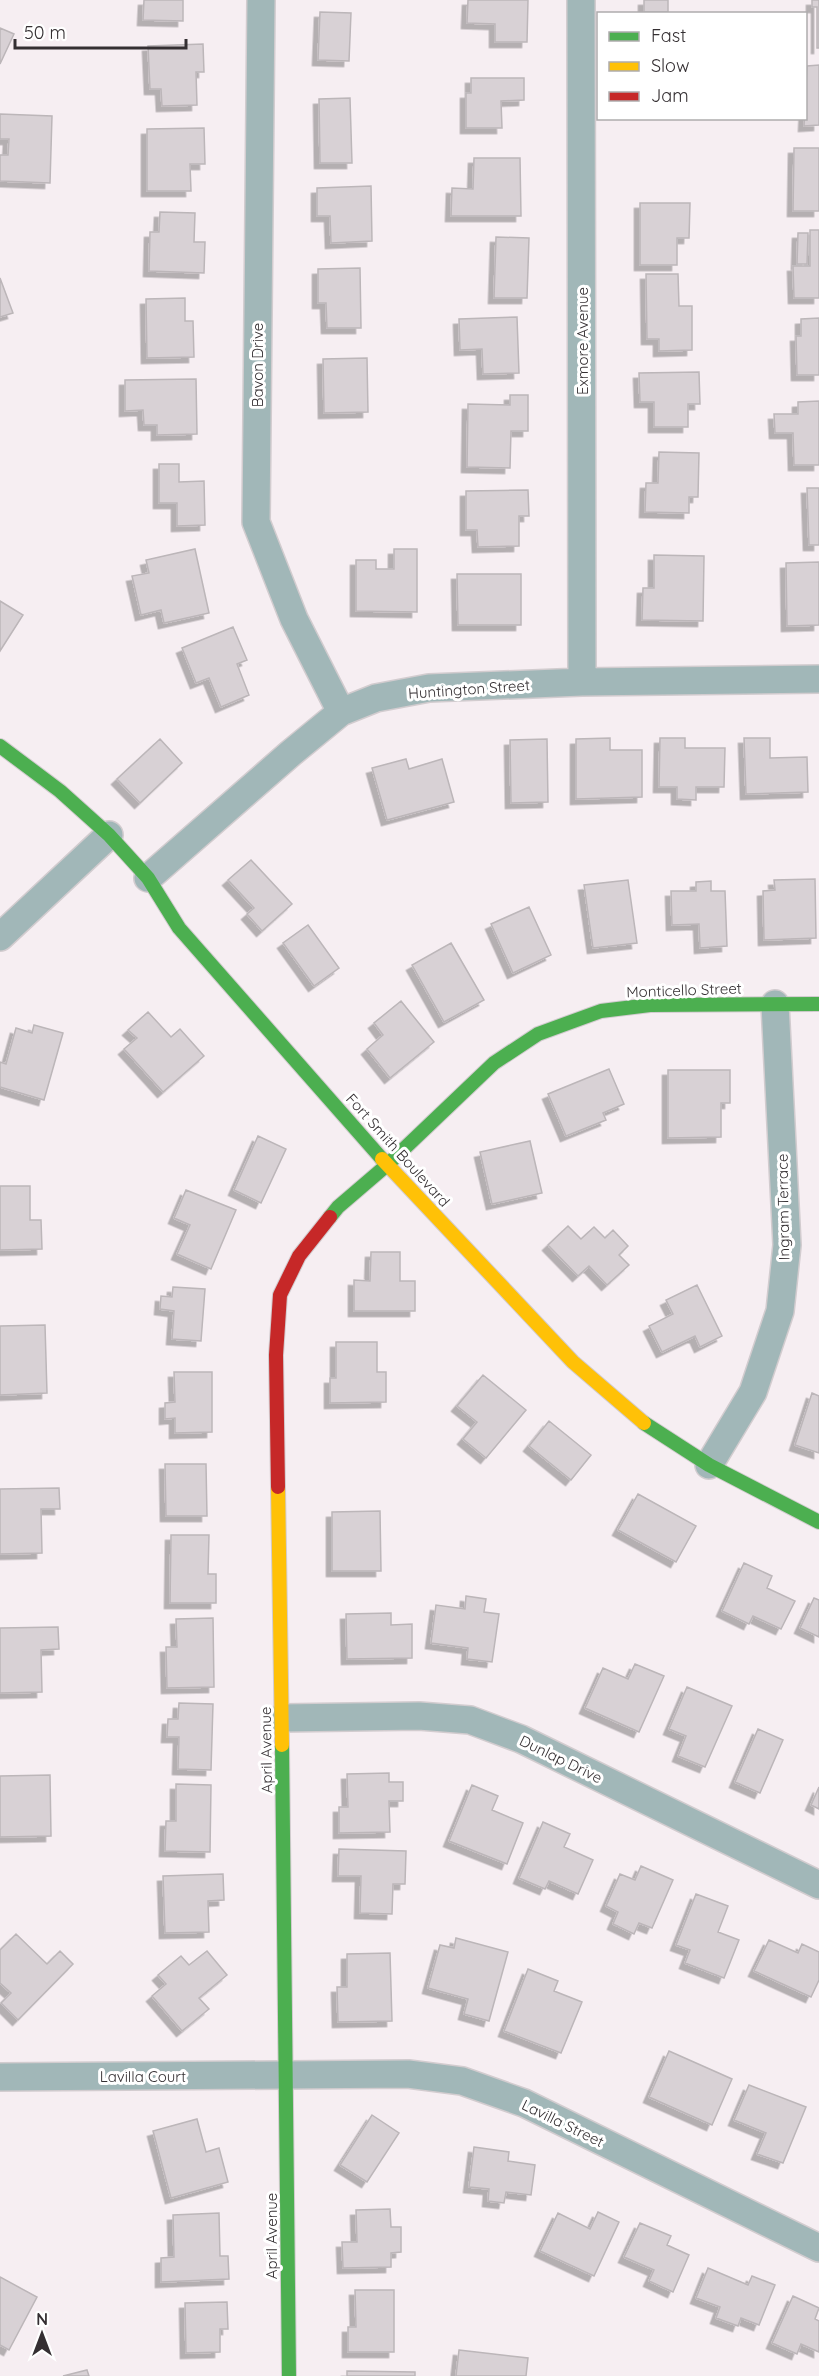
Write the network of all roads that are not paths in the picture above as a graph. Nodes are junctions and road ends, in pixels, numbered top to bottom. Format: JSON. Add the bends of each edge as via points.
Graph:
{"nodes":[{"id":1,"x":261,"y":0,"type":"edge"},
{"id":2,"x":581,"y":0,"type":"edge"},
{"id":3,"x":819,"y":679,"type":"edge"},
{"id":4,"x":582,"y":682,"type":"junction"},
{"id":5,"x":341,"y":712,"type":"junction"},
{"id":6,"x":0,"y":746,"type":"edge"},
{"id":7,"x":109,"y":835,"type":"junction"},
{"id":8,"x":148,"y":878,"type":"junction"},
{"id":9,"x":0,"y":937,"type":"edge"},
{"id":10,"x":819,"y":1004,"type":"edge"},
{"id":11,"x":776,"y":1005,"type":"junction"},
{"id":12,"x":387,"y":1164,"type":"junction"},
{"id":13,"x":709,"y":1465,"type":"junction"},
{"id":14,"x":819,"y":1522,"type":"edge"},
{"id":15,"x":282,"y":1718,"type":"junction"},
{"id":16,"x":819,"y":1885,"type":"edge"},
{"id":17,"x":287,"y":2075,"type":"junction"},
{"id":18,"x":0,"y":2077,"type":"edge"},
{"id":19,"x":819,"y":2248,"type":"edge"},
{"id":20,"x":289,"y":2376,"type":"edge"}],
"edges":[{"from":1,"to":5,"type":"street","name":"Bavon Drive","via":[[256,522],[294,619]]},
{"from":2,"to":4,"type":"street","name":"Exmore Avenue"},
{"from":3,"to":4,"type":"street","name":"Huntington Street"},
{"from":4,"to":5,"type":"street","name":"Huntington Street","via":[[429,688],[376,698]]},
{"from":5,"to":8,"type":"street","name":"Huntington Street"},
{"from":6,"to":7,"type":"street","name":"Fort Smith Boulevard","via":[[60,791]]},
{"from":7,"to":8,"type":"street","name":"Fort Smith Boulevard"},
{"from":7,"to":9,"type":"street"},
{"from":8,"to":12,"type":"street","name":"Fort Smith Boulevard","via":[[179,928]]},
{"from":10,"to":11,"type":"street","name":"Monticello Street"},
{"from":11,"to":12,"type":"street","name":"Monticello Street","via":[[650,1005],[601,1011],[538,1034],[494,1063]]},
{"from":11,"to":13,"type":"street","name":"Ingram Terrace","via":[[787,1245],[780,1311],[753,1392]]},
{"from":12,"to":13,"type":"street","name":"Fort Smith Boulevard","via":[[573,1362],[649,1428]]},
{"from":12,"to":15,"type":"street","name":"April Avenue","via":[[332,1215],[299,1256],[280,1295],[276,1354]]},
{"from":13,"to":14,"type":"street","name":"Fort Smith Boulevard"},
{"from":15,"to":16,"type":"street","name":"Dunlap Drive","via":[[419,1716],[470,1720],[520,1739]]},
{"from":15,"to":17,"type":"street","name":"April Avenue"},
{"from":17,"to":18,"type":"street","name":"Lavilla Court"},
{"from":17,"to":19,"type":"street","name":"Lavilla Street","via":[[408,2073],[462,2081],[524,2103]]},
{"from":17,"to":20,"type":"street","name":"April Avenue"}]}
